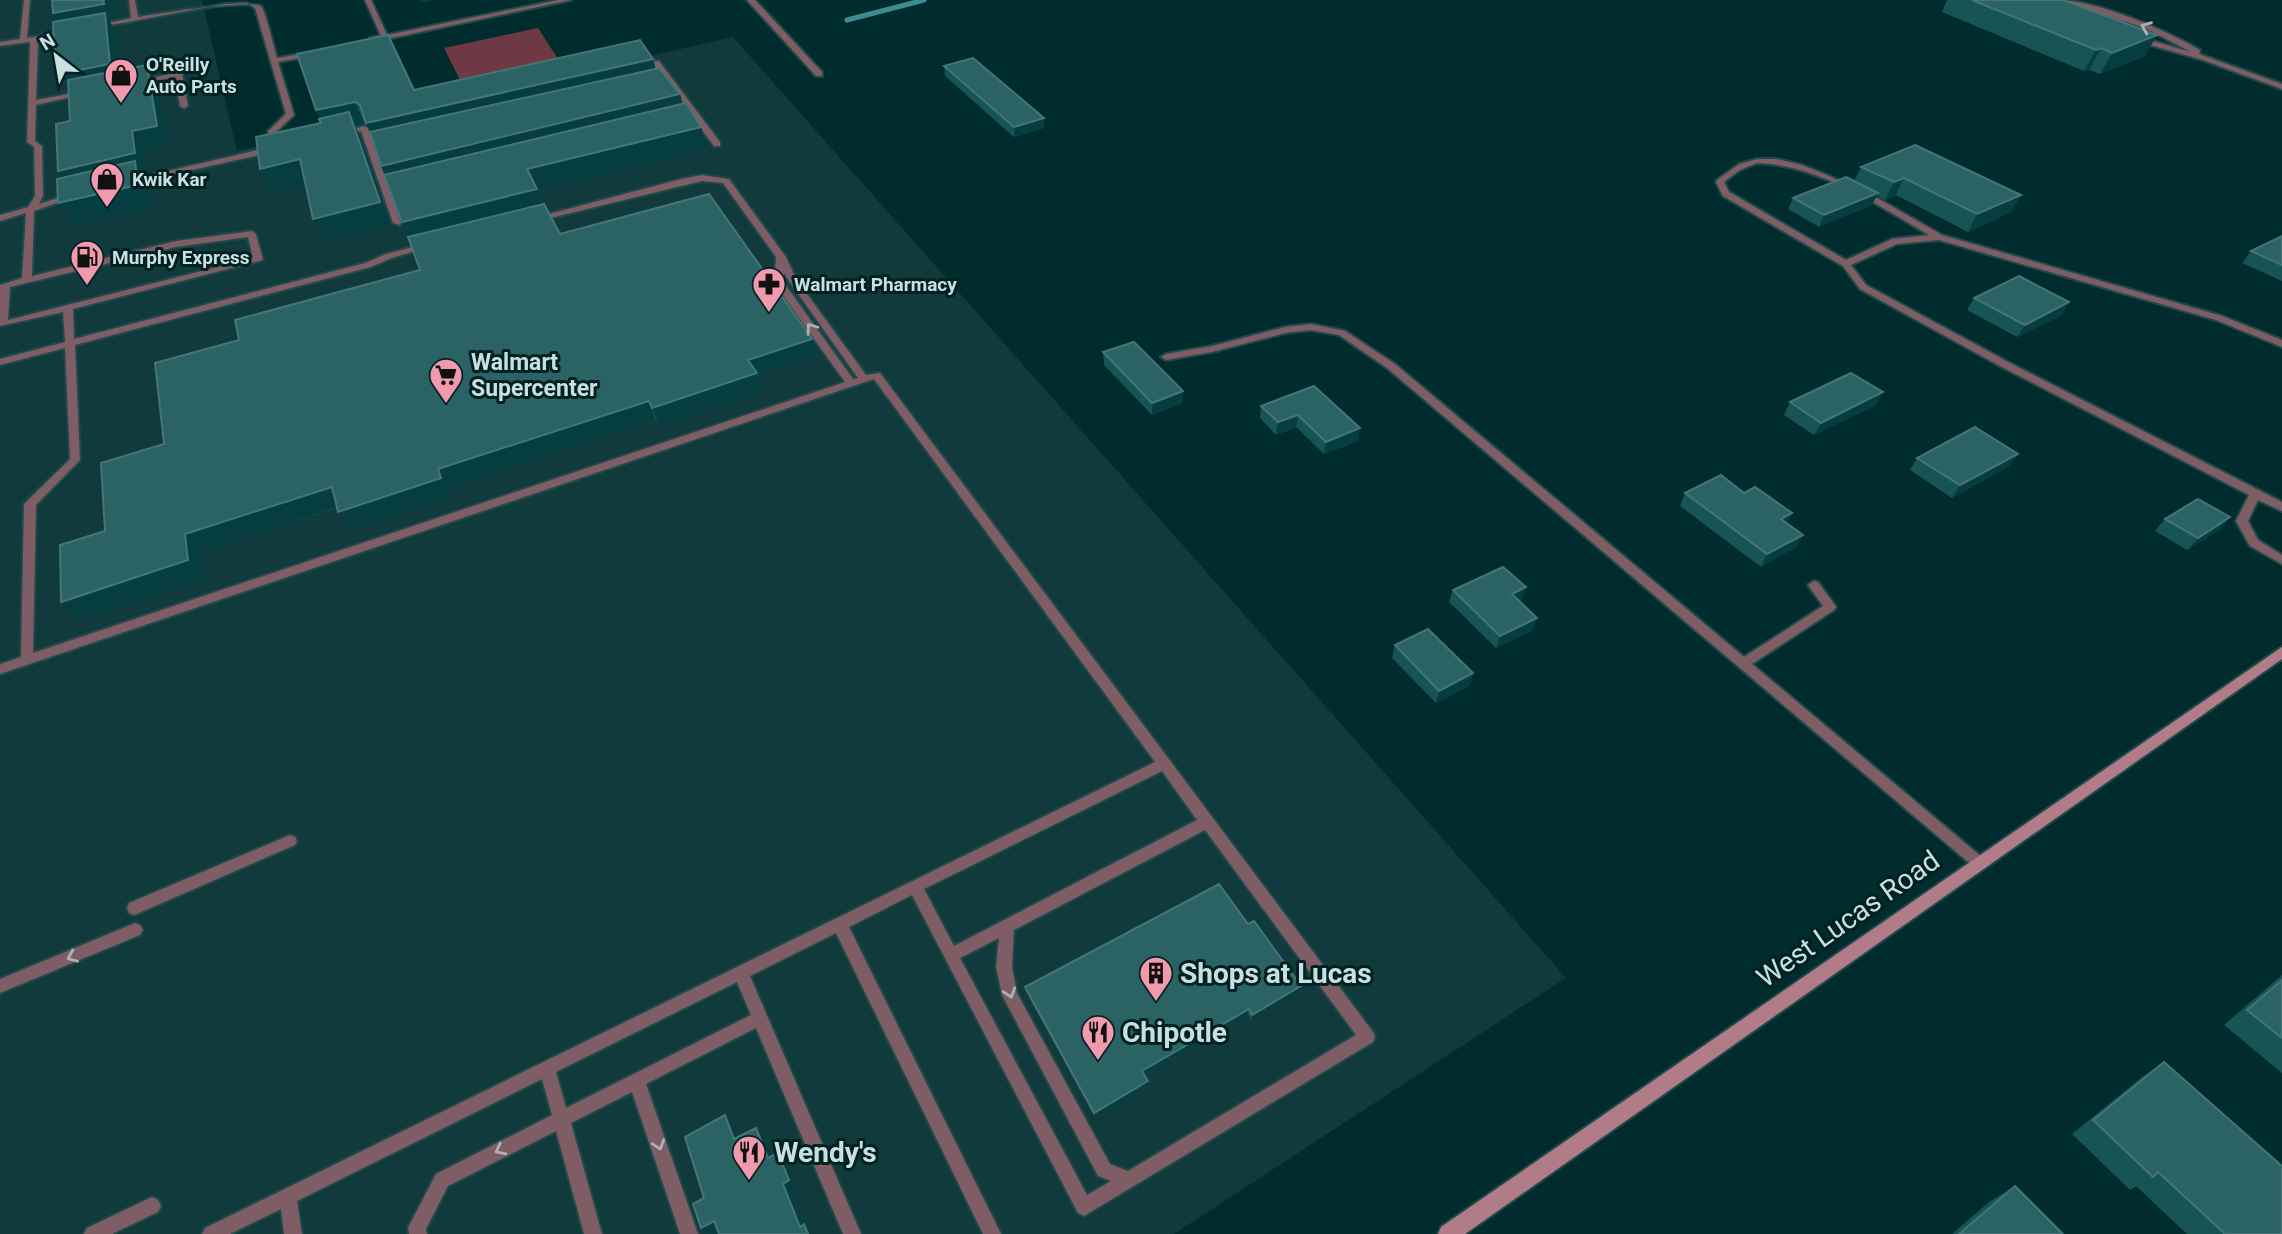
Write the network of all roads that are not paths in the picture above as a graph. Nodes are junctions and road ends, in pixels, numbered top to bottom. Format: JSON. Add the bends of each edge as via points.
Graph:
{"nodes":[{"id":1,"x":27,"y":0,"type":"edge"},
{"id":2,"x":132,"y":0,"type":"edge"},
{"id":3,"x":368,"y":0,"type":"edge"},
{"id":4,"x":568,"y":0,"type":"edge"},
{"id":5,"x":751,"y":0,"type":"edge"},
{"id":6,"x":2049,"y":0,"type":"edge"},
{"id":7,"x":2060,"y":0,"type":"edge"},
{"id":8,"x":237,"y":1,"type":"edge"},
{"id":9,"x":2080,"y":16,"type":"edge"},
{"id":10,"x":135,"y":20,"type":"junction"},
{"id":11,"x":85,"y":29,"type":"edge"},
{"id":12,"x":72,"y":32,"type":"edge"},
{"id":13,"x":2125,"y":34,"type":"edge"},
{"id":14,"x":385,"y":38,"type":"junction"},
{"id":15,"x":27,"y":41,"type":"junction"},
{"id":16,"x":0,"y":44,"type":"edge"},
{"id":17,"x":358,"y":44,"type":"edge"},
{"id":18,"x":319,"y":52,"type":"edge"},
{"id":19,"x":2206,"y":58,"type":"junction"},
{"id":20,"x":274,"y":61,"type":"junction"},
{"id":21,"x":656,"y":63,"type":"dead end"},
{"id":22,"x":819,"y":74,"type":"dead end"},
{"id":23,"x":671,"y":83,"type":"junction"},
{"id":24,"x":125,"y":85,"type":"edge"},
{"id":25,"x":2282,"y":88,"type":"edge"},
{"id":26,"x":643,"y":89,"type":"edge"},
{"id":27,"x":99,"y":90,"type":"edge"},
{"id":28,"x":32,"y":103,"type":"junction"},
{"id":29,"x":184,"y":106,"type":"dead end"},
{"id":30,"x":697,"y":118,"type":"junction"},
{"id":31,"x":684,"y":121,"type":"edge"},
{"id":32,"x":338,"y":134,"type":"edge"},
{"id":33,"x":717,"y":144,"type":"dead end"},
{"id":34,"x":288,"y":145,"type":"edge"},
{"id":35,"x":275,"y":148,"type":"junction"},
{"id":36,"x":385,"y":148,"type":"edge"},
{"id":37,"x":372,"y":151,"type":"junction"},
{"id":38,"x":119,"y":185,"type":"edge"},
{"id":39,"x":401,"y":192,"type":"edge"},
{"id":40,"x":82,"y":194,"type":"edge"},
{"id":41,"x":387,"y":195,"type":"junction"},
{"id":42,"x":30,"y":211,"type":"junction"},
{"id":43,"x":0,"y":218,"type":"edge"},
{"id":44,"x":522,"y":222,"type":"edge"},
{"id":45,"x":397,"y":223,"type":"edge"},
{"id":46,"x":1940,"y":237,"type":"junction"},
{"id":47,"x":442,"y":243,"type":"edge"},
{"id":48,"x":781,"y":257,"type":"joint"},
{"id":49,"x":1846,"y":264,"type":"junction"},
{"id":50,"x":27,"y":280,"type":"junction"},
{"id":51,"x":68,"y":307,"type":"junction"},
{"id":52,"x":69,"y":344,"type":"junction"},
{"id":53,"x":2282,"y":344,"type":"edge"},
{"id":54,"x":1166,"y":357,"type":"dead end"},
{"id":55,"x":0,"y":362,"type":"edge"},
{"id":56,"x":857,"y":381,"type":"junction"},
{"id":57,"x":2256,"y":493,"type":"junction"},
{"id":58,"x":2282,"y":507,"type":"edge"},
{"id":59,"x":2282,"y":560,"type":"edge"},
{"id":60,"x":1814,"y":585,"type":"dead end"},
{"id":61,"x":2282,"y":652,"type":"edge"},
{"id":62,"x":27,"y":659,"type":"junction"},
{"id":63,"x":1743,"y":664,"type":"junction"},
{"id":64,"x":0,"y":669,"type":"edge"},
{"id":65,"x":1164,"y":764,"type":"junction"},
{"id":66,"x":1206,"y":822,"type":"junction"},
{"id":67,"x":290,"y":841,"type":"dead end"},
{"id":68,"x":1979,"y":863,"type":"junction"},
{"id":69,"x":915,"y":887,"type":"junction"},
{"id":70,"x":134,"y":908,"type":"dead end"},
{"id":71,"x":840,"y":925,"type":"junction"},
{"id":72,"x":1007,"y":926,"type":"junction"},
{"id":73,"x":135,"y":930,"type":"dead end"},
{"id":74,"x":951,"y":955,"type":"junction"},
{"id":75,"x":741,"y":974,"type":"junction"},
{"id":76,"x":0,"y":986,"type":"edge"},
{"id":77,"x":760,"y":1018,"type":"junction"},
{"id":78,"x":547,"y":1069,"type":"junction"},
{"id":79,"x":637,"y":1080,"type":"junction"},
{"id":80,"x":561,"y":1119,"type":"junction"},
{"id":81,"x":1130,"y":1180,"type":"junction"},
{"id":82,"x":288,"y":1198,"type":"junction"},
{"id":83,"x":152,"y":1206,"type":"dead end"},
{"id":84,"x":93,"y":1234,"type":"edge"},
{"id":85,"x":211,"y":1234,"type":"edge"},
{"id":86,"x":293,"y":1234,"type":"edge"},
{"id":87,"x":418,"y":1234,"type":"edge"},
{"id":88,"x":593,"y":1234,"type":"edge"},
{"id":89,"x":688,"y":1234,"type":"edge"},
{"id":90,"x":852,"y":1234,"type":"edge"},
{"id":91,"x":992,"y":1234,"type":"edge"},
{"id":92,"x":1448,"y":1234,"type":"edge"}],
"edges":[{"from":1,"to":15,"type":"lane"},
{"from":2,"to":10,"type":"lane"},
{"from":3,"to":14,"type":"lane"},
{"from":4,"to":14,"type":"lane"},
{"from":5,"to":22,"type":"street"},
{"from":6,"to":9,"type":"lane"},
{"from":19,"to":7,"type":"lane","one_way":true,"via":[[2179,40]]},
{"from":8,"to":10,"type":"lane"},
{"from":8,"to":20,"type":"lane","via":[[258,6]]},
{"from":10,"to":11,"type":"lane"},
{"from":12,"to":15,"type":"lane"},
{"from":13,"to":19,"type":"lane"},
{"from":14,"to":17,"type":"lane"},
{"from":15,"to":16,"type":"lane"},
{"from":15,"to":28,"type":"lane","via":[[34,44]]},
{"from":18,"to":20,"type":"lane"},
{"from":19,"to":25,"type":"lane"},
{"from":20,"to":35,"type":"lane","via":[[290,115],[272,131]]},
{"from":21,"to":23,"type":"lane"},
{"from":23,"to":26,"type":"lane"},
{"from":23,"to":30,"type":"lane"},
{"from":24,"to":29,"type":"lane","via":[[178,74]]},
{"from":27,"to":28,"type":"lane"},
{"from":28,"to":42,"type":"lane","via":[[31,142],[38,146],[39,196]]},
{"from":30,"to":31,"type":"lane"},
{"from":30,"to":33,"type":"lane"},
{"from":32,"to":37,"type":"lane","via":[[364,128]]},
{"from":34,"to":35,"type":"lane"},
{"from":35,"to":38,"type":"lane"},
{"from":36,"to":37,"type":"lane"},
{"from":37,"to":41,"type":"lane"},
{"from":39,"to":41,"type":"lane"},
{"from":40,"to":42,"type":"lane"},
{"from":41,"to":45,"type":"lane"},
{"from":42,"to":43,"type":"lane"},
{"from":42,"to":50,"type":"lane"},
{"from":44,"to":48,"type":"lane","via":[[681,182],[702,178],[726,181]]},
{"from":46,"to":49,"type":"lane","via":[[1895,242]]},
{"from":46,"to":49,"type":"lane","via":[[1864,195],[1786,164],[1757,161],[1720,181],[1726,194]]},
{"from":46,"to":53,"type":"lane","via":[[2219,318]]},
{"from":47,"to":52,"type":"lane"},
{"from":48,"to":56,"type":"lane","via":[[779,283]]},
{"from":49,"to":57,"type":"lane","via":[[1863,287]]},
{"from":50,"to":51,"type":"lane","via":[[5,285],[3,324]]},
{"from":50,"to":51,"type":"lane","via":[[176,244],[252,234],[258,260]]},
{"from":51,"to":52,"type":"lane"},
{"from":52,"to":55,"type":"lane"},
{"from":52,"to":62,"type":"lane","via":[[75,460],[30,504]]},
{"from":54,"to":63,"type":"lane","via":[[1284,330],[1311,327],[1342,333],[1391,366]]},
{"from":56,"to":62,"type":"lane"},
{"from":56,"to":65,"type":"lane","via":[[876,374]]},
{"from":57,"to":58,"type":"lane"},
{"from":57,"to":59,"type":"lane","via":[[2242,522],[2254,543]]},
{"from":60,"to":63,"type":"lane","via":[[1830,607]]},
{"from":61,"to":68,"type":"main road","name":"West Lucas Road"},
{"from":62,"to":64,"type":"lane"},
{"from":63,"to":68,"type":"lane"},
{"from":65,"to":66,"type":"lane"},
{"from":65,"to":69,"type":"lane"},
{"from":66,"to":72,"type":"lane"},
{"from":66,"to":81,"type":"lane","via":[[1367,1037]]},
{"from":67,"to":70,"type":"lane"},
{"from":68,"to":92,"type":"main road","name":"West Lucas Road"},
{"from":69,"to":71,"type":"lane"},
{"from":69,"to":74,"type":"lane"},
{"from":71,"to":75,"type":"lane"},
{"from":71,"to":91,"type":"lane"},
{"from":72,"to":74,"type":"lane"},
{"from":72,"to":81,"type":"lane","one_way":true,"via":[[1004,967],[1010,995],[1104,1170]]},
{"from":73,"to":76,"type":"lane","one_way":true},
{"from":74,"to":81,"type":"lane","via":[[1084,1207]]},
{"from":75,"to":77,"type":"lane"},
{"from":75,"to":78,"type":"lane"},
{"from":77,"to":79,"type":"lane"},
{"from":77,"to":90,"type":"lane"},
{"from":78,"to":80,"type":"lane"},
{"from":78,"to":82,"type":"lane"},
{"from":79,"to":80,"type":"lane"},
{"from":79,"to":89,"type":"lane","one_way":true},
{"from":80,"to":87,"type":"lane","one_way":true,"via":[[442,1180]]},
{"from":80,"to":88,"type":"lane"},
{"from":82,"to":85,"type":"lane"},
{"from":82,"to":86,"type":"lane"},
{"from":83,"to":84,"type":"lane"}]}
